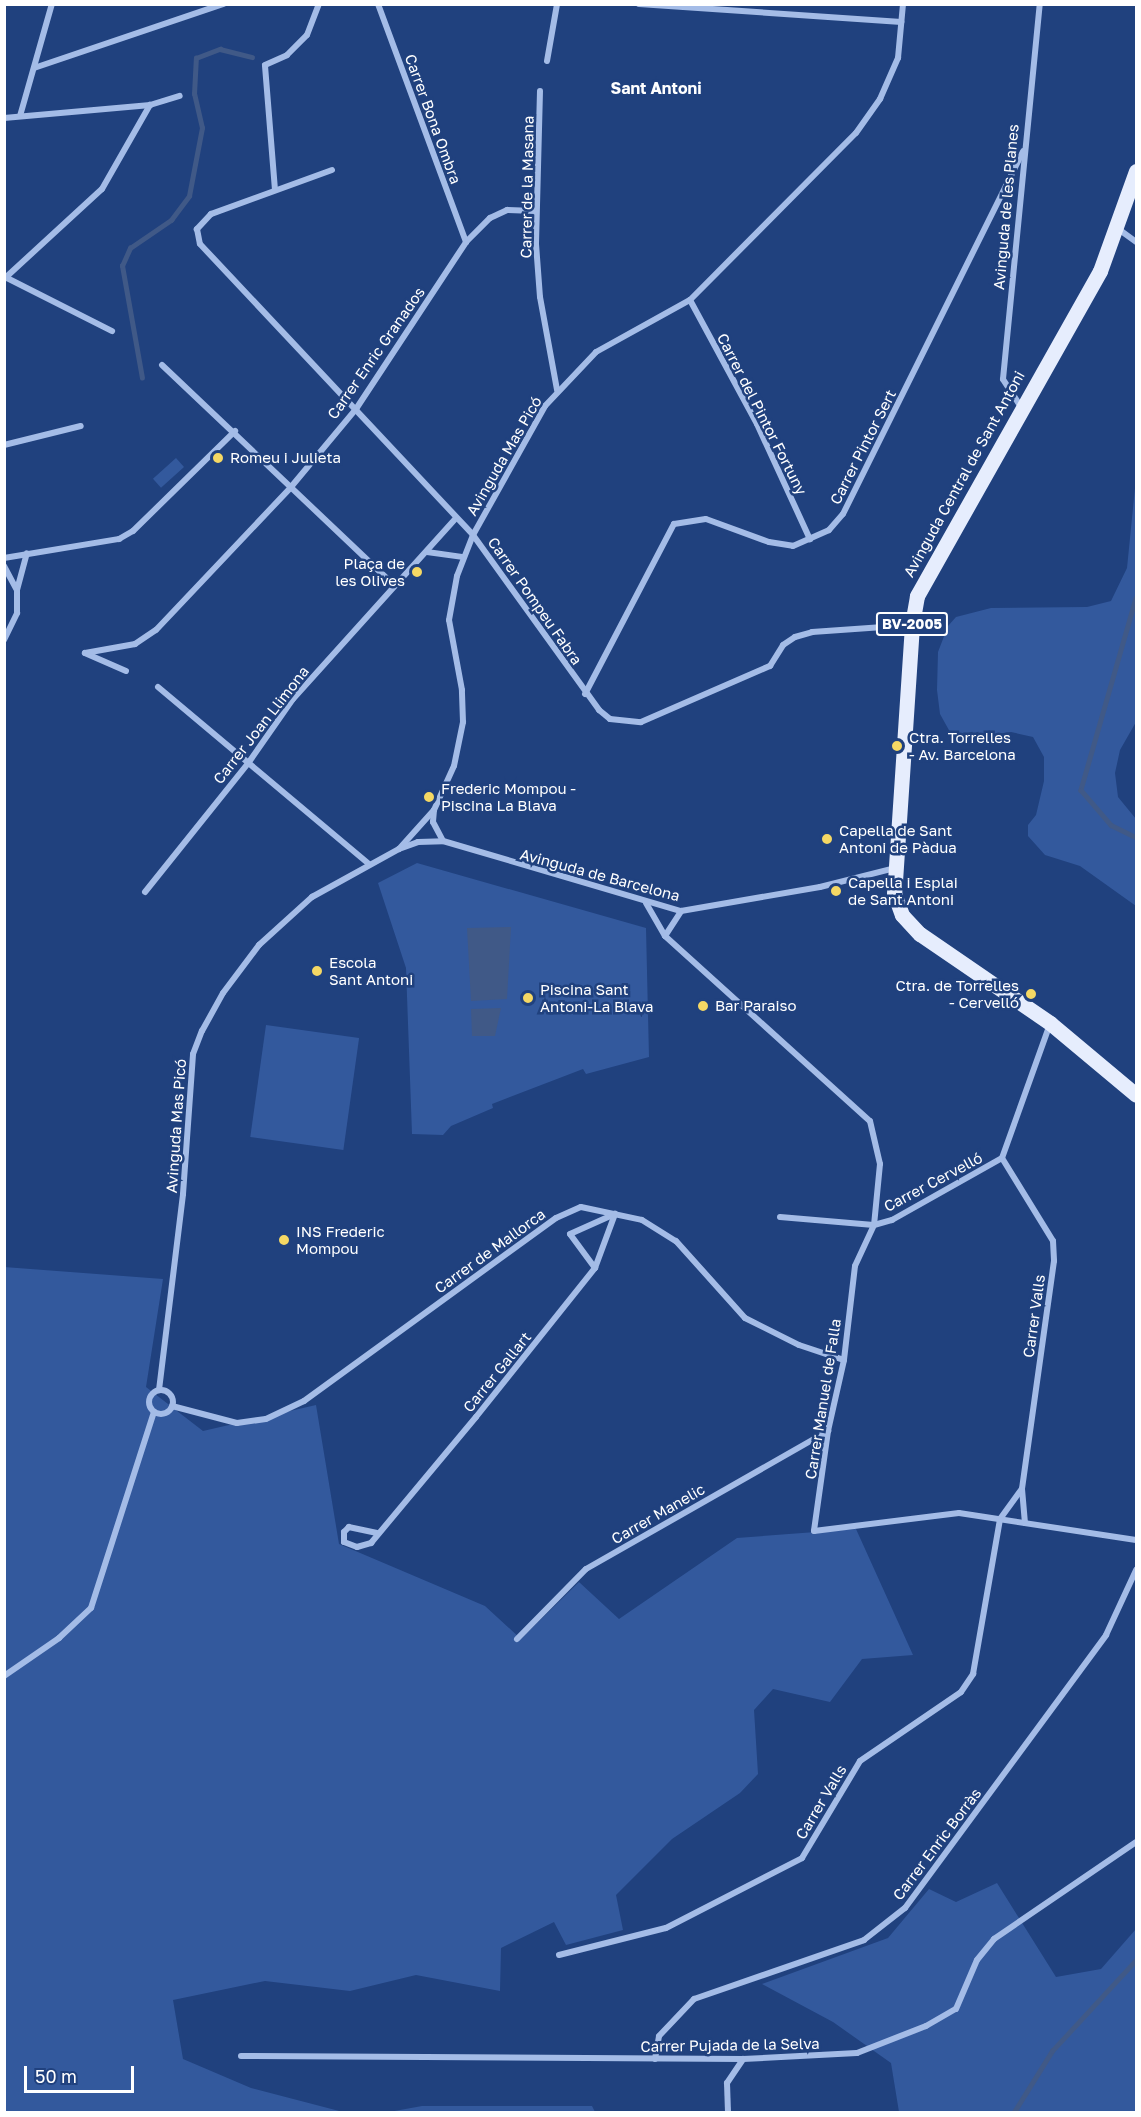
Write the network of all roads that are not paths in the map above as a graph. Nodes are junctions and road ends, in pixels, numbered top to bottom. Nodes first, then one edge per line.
1 (52, 4) edge
2 (223, 4) edge
3 (319, 4) edge
4 (378, 4) edge
5 (557, 4) edge
6 (639, 4) edge
7 (903, 4) edge
8 (1040, 4) edge
9 (901, 22) junction
10 (548, 61) dead end
11 (34, 68) junction
12 (540, 91) dead end
13 (180, 96) dead end
14 (150, 105) junction
15 (20, 116) junction
16 (4, 118) edge
17 (1023, 151) junction
18 (332, 170) dead end
19 (1137, 171) edge
20 (275, 190) junction
21 (535, 211) junction
22 (1116, 228) junction
23 (466, 242) junction
24 (1137, 242) edge
25 (5, 278) edge
26 (690, 300) junction
27 (112, 331) dead end
28 (162, 364) dead end
29 (557, 390) junction
30 (1022, 407) junction
31 (356, 408) junction
32 (81, 426) dead end
33 (235, 431) junction
34 (4, 445) edge
35 (291, 487) junction
36 (456, 519) junction
37 (473, 535) junction
38 (810, 539) junction
39 (427, 552) junction
40 (27, 553) junction
41 (464, 557) junction
42 (4, 558) edge
43 (4, 566) edge
44 (394, 585) junction
45 (17, 590) junction
46 (912, 625) junction
47 (4, 640) edge
48 (126, 671) dead end
49 (158, 687) dead end
50 (585, 694) junction
51 (249, 762) junction
52 (434, 810) junction
53 (443, 841) junction
54 (399, 849) junction
55 (369, 864) junction
56 (895, 868) junction
57 (145, 892) dead end
58 (646, 903) junction
59 (681, 911) junction
60 (665, 936) junction
61 (1050, 1023) junction
62 (1137, 1095) edge
63 (1002, 1158) junction
64 (615, 1214) junction
65 (780, 1217) dead end
66 (874, 1225) junction
67 (595, 1268) junction
68 (844, 1360) junction
69 (159, 1390) junction
70 (172, 1406) junction
71 (154, 1412) junction
72 (828, 1431) junction
73 (1022, 1489) junction
74 (1000, 1519) junction
75 (1025, 1523) junction
76 (377, 1533) junction
77 (1137, 1540) edge
78 (1137, 1570) edge
79 (517, 1639) dead end
80 (4, 1676) edge
81 (1137, 1842) edge
82 (559, 1954) dead end
83 (241, 2056) dead end
84 (656, 2059) junction
85 (743, 2059) junction
86 (728, 2112) edge

1 - 11 street
2 - 11 street
3 - 20 street
4 - 23 street, Carrer Bona Ombra
5 - 10 street
6 - 9 street
7 - 9 street, Avinguda Mas Picó
8 - 17 street, Avinguda de les Planes
9 - 26 street, Avinguda Mas Picó
11 - 15 street
12 - 21 street, Carrer de la Masana
13 - 14 street
14 - 15 street
14 - 25 street
15 - 16 street
17 - 30 street, Avinguda de les Planes
17 - 38 street, Carrer Pintor Sert
18 - 20 street
19 - 22 main road, Avinguda Central de Sant Antoni / BV-2005
20 - 31 street, Carrer Pompeu Fabra
21 - 23 street, Carrer Enric Granados
21 - 29 street, Carrer de la Masana
22 - 24 street
22 - 30 main road, Avinguda Central de Sant Antoni / BV-2005
23 - 31 street, Carrer Enric Granados
25 - 27 street
26 - 29 street, Avinguda Mas Picó
26 - 38 street, Carrer del Pintor Fortuny
28 - 33 street
29 - 37 street, Avinguda Mas Picó
30 - 46 main road, Avinguda Central de Sant Antoni / BV-2005
31 - 35 street, Carrer Enric Granados
31 - 36 street, Carrer Pompeu Fabra
32 - 34 street
33 - 35 street
33 - 40 street
35 - 44 street
35 - 48 street, Carrer Enric Granados
36 - 37 street, Carrer Pompeu Fabra
36 - 39 street, Carrer Joan Llimona
37 - 41 street, Avinguda Mas Picó
37 - 50 street, Carrer Pompeu Fabra
38 - 50 street, Carrer Pintor Sert
39 - 41 street
39 - 44 street, Carrer Joan Llimona
40 - 42 street
40 - 45 street
41 - 52 street, Avinguda Mas Picó
43 - 45 street
44 - 51 street, Carrer Joan Llimona
45 - 47 street
46 - 50 street, Carrer Pompeu Fabra
46 - 56 main road, Avinguda Central de Sant Antoni / BV-2005
49 - 51 street
51 - 55 street
51 - 57 street, Carrer Joan Llimona
52 - 53 street
52 - 54 street, Avinguda Mas Picó
53 - 54 street, Avinguda Mas Picó
53 - 58 street, Avinguda de Barcelona
54 - 55 street, Avinguda Mas Picó
55 - 69 street, Avinguda Mas Picó
56 - 59 street, Avinguda de Barcelona
56 - 61 main road, Avinguda Central de Sant Antoni / BV-2005
58 - 59 street, Avinguda de Barcelona
58 - 60 street, Carrer Manuel de Falla
59 - 60 street
60 - 66 street, Carrer Manuel de Falla
61 - 62 main road, Avinguda Central de Sant Antoni / BV-2005
61 - 63 street, Carrer Cervelló
63 - 66 street, Carrer Cervelló
63 - 73 street, Carrer Valls
64 - 67 street, Carrer Gallart
64 - 67 street
64 - 68 street, Carrer de Mallorca
64 - 70 street, Carrer de Mallorca
65 - 66 street
66 - 68 street, Carrer Manuel de Falla
67 - 76 street, Carrer Gallart
68 - 72 street, Carrer Manuel de Falla
69 - 70 street
69 - 71 street, Avinguda Mas Picó
70 - 71 street
71 - 80 street, Avinguda Mas Picó
72 - 74 street, Carrer Manuel de Falla
72 - 79 street, Carrer Manelic
73 - 74 street, Carrer Valls
73 - 75 street, Carrer Valls
74 - 75 street
74 - 82 street, Carrer Valls
75 - 77 street
76 - 76 street, Carrer Gallart
78 - 84 street, Carrer Enric Borràs
81 - 85 street, Carrer Pujada de la Selva
83 - 84 street, Carrer Pujada de la Selva
84 - 85 street, Carrer Pujada de la Selva
85 - 86 street

